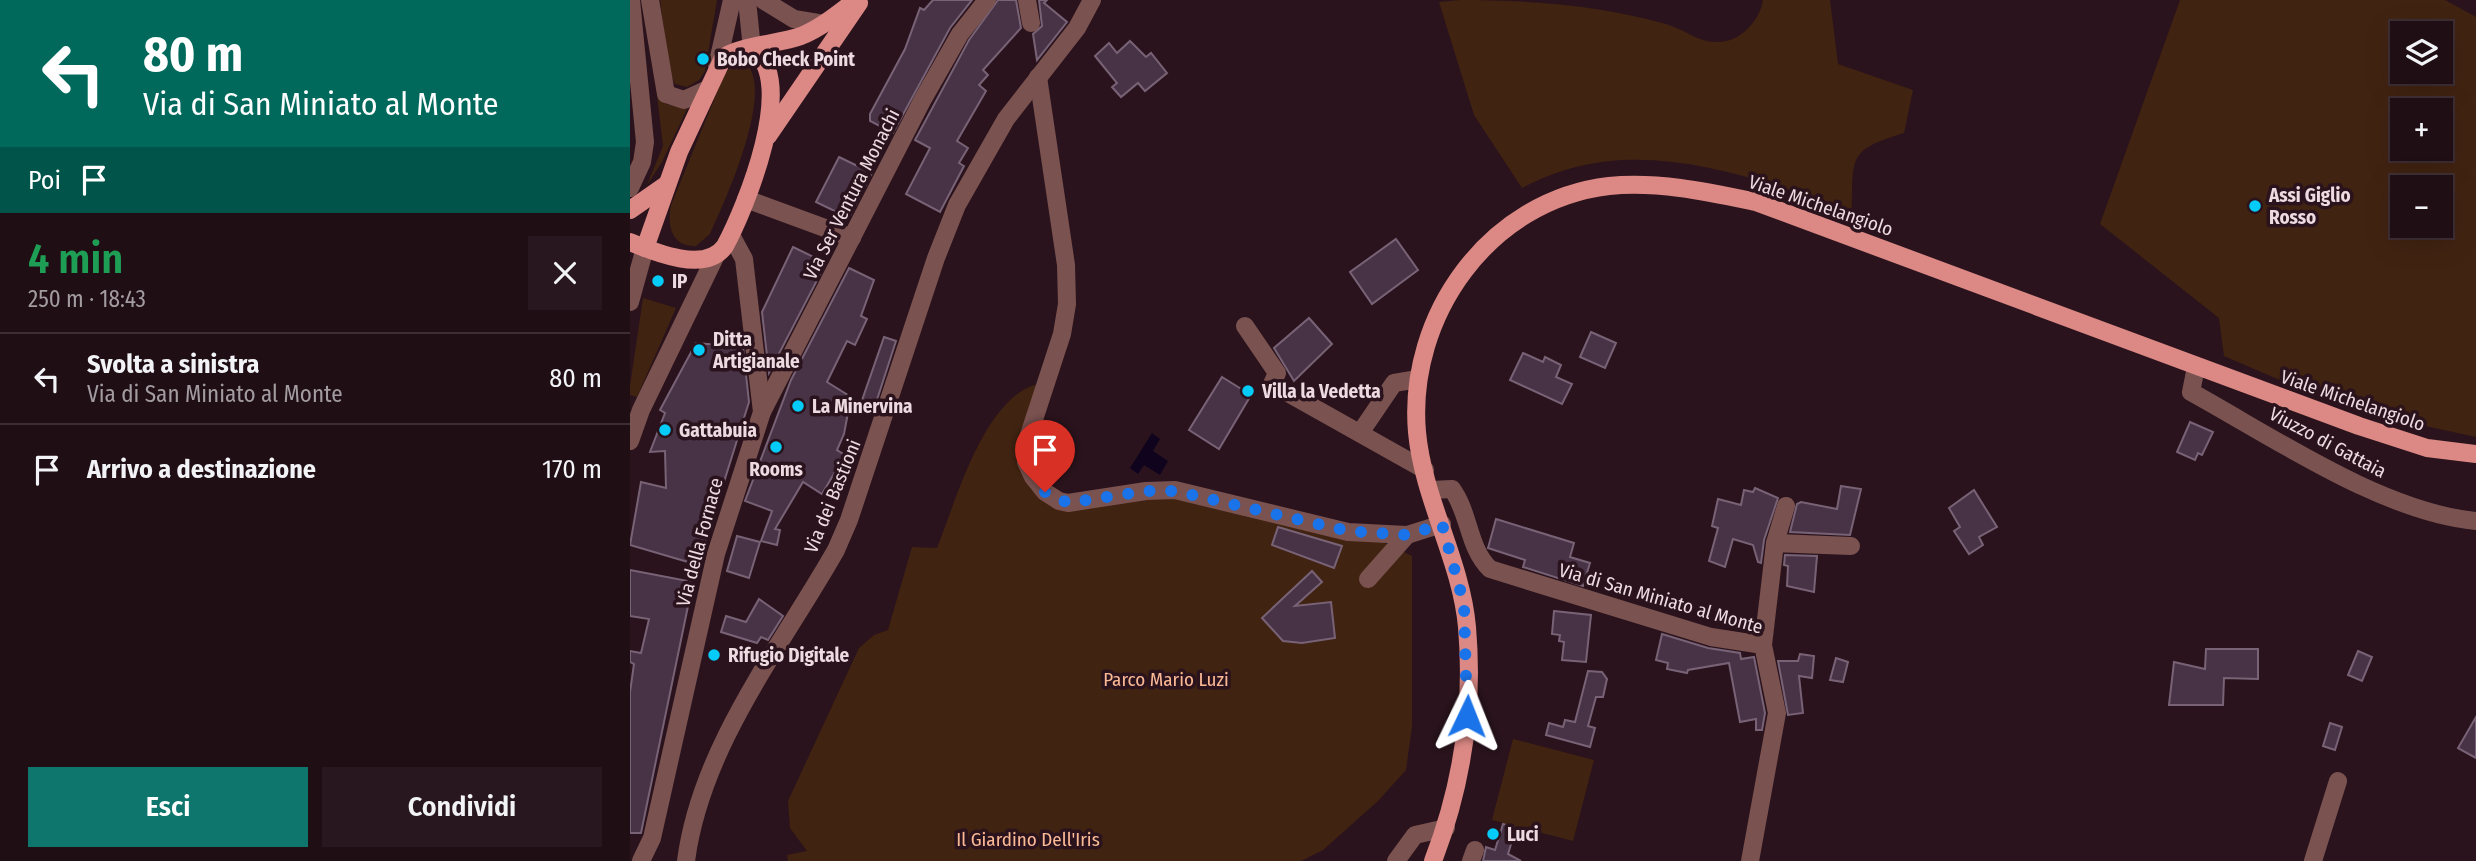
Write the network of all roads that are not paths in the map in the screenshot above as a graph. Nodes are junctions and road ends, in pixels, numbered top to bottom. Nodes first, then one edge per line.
1 (631, 0) edge
2 (650, 0) edge
3 (732, 0) edge
4 (747, 0) edge
5 (763, 0) edge
6 (856, 0) edge
7 (862, 0) edge
8 (987, 0) edge
9 (1027, 0) edge
10 (1092, 0) edge
11 (824, 23) junction
12 (1031, 23) dead end
13 (752, 49) junction
14 (717, 66) junction
15 (1038, 77) junction
16 (706, 90) junction
17 (768, 136) junction
18 (666, 185) junction
19 (630, 188) edge
20 (746, 199) junction
21 (630, 210) edge
22 (731, 235) junction
23 (852, 238) junction
24 (638, 245) edge
25 (716, 255) junction
26 (630, 302) edge
27 (1245, 326) dead end
28 (2196, 367) junction
29 (1418, 379) junction
30 (635, 411) edge
31 (762, 412) junction
32 (1360, 433) junction
33 (630, 441) edge
34 (2476, 454) edge
35 (1425, 470) junction
36 (1431, 490) junction
37 (1786, 506) dead end
38 (2476, 521) edge
39 (1442, 524) junction
40 (1407, 535) junction
41 (1776, 543) junction
42 (1851, 546) dead end
43 (1368, 579) dead end
44 (1763, 645) junction
45 (2338, 781) dead end
46 (1446, 828) junction
47 (1754, 860) edge
48 (641, 861) edge
49 (687, 861) edge
50 (1396, 861) edge
51 (1433, 861) edge
52 (2313, 861) edge

1 - 19 street
2 - 16 street
3 - 14 street
4 - 13 street
5 - 11 street
6 - 11 main road
7 - 17 main road
8 - 23 street, Via Ser Ventura Monachi
9 - 12 street
10 - 15 street, Via dei Bastioni
11 - 13 main road
13 - 14 main road
13 - 17 main road
14 - 16 main road
15 - 40 street
15 - 49 street, Via dei Bastioni
16 - 18 main road
17 - 20 main road
18 - 21 main road
18 - 24 main road
20 - 22 main road
20 - 23 street
22 - 25 main road
22 - 31 street, Via della Fornace
23 - 31 street, Via Ser Ventura Monachi
24 - 25 main road
24 - 26 street
25 - 30 street
27 - 32 street
28 - 29 main road, Viale Michelangiolo
28 - 34 main road, Viale Michelangiolo
28 - 38 street, Viuzzo di Gattaia
29 - 32 street
29 - 35 main road, Viale Michelangiolo
30 - 33 street
31 - 48 street, Via della Fornace
32 - 35 street
35 - 36 main road, Viale Michelangiolo
36 - 39 main road, Viale Michelangiolo
36 - 44 street, Via di San Miniato al Monte
37 - 41 street
39 - 40 street
39 - 46 main road, Viale Michelangiolo
40 - 43 street
41 - 42 street
41 - 44 street
44 - 47 street, Via di San Miniato al Monte
45 - 52 street
46 - 50 street
46 - 51 main road, Viale Michelangiolo

